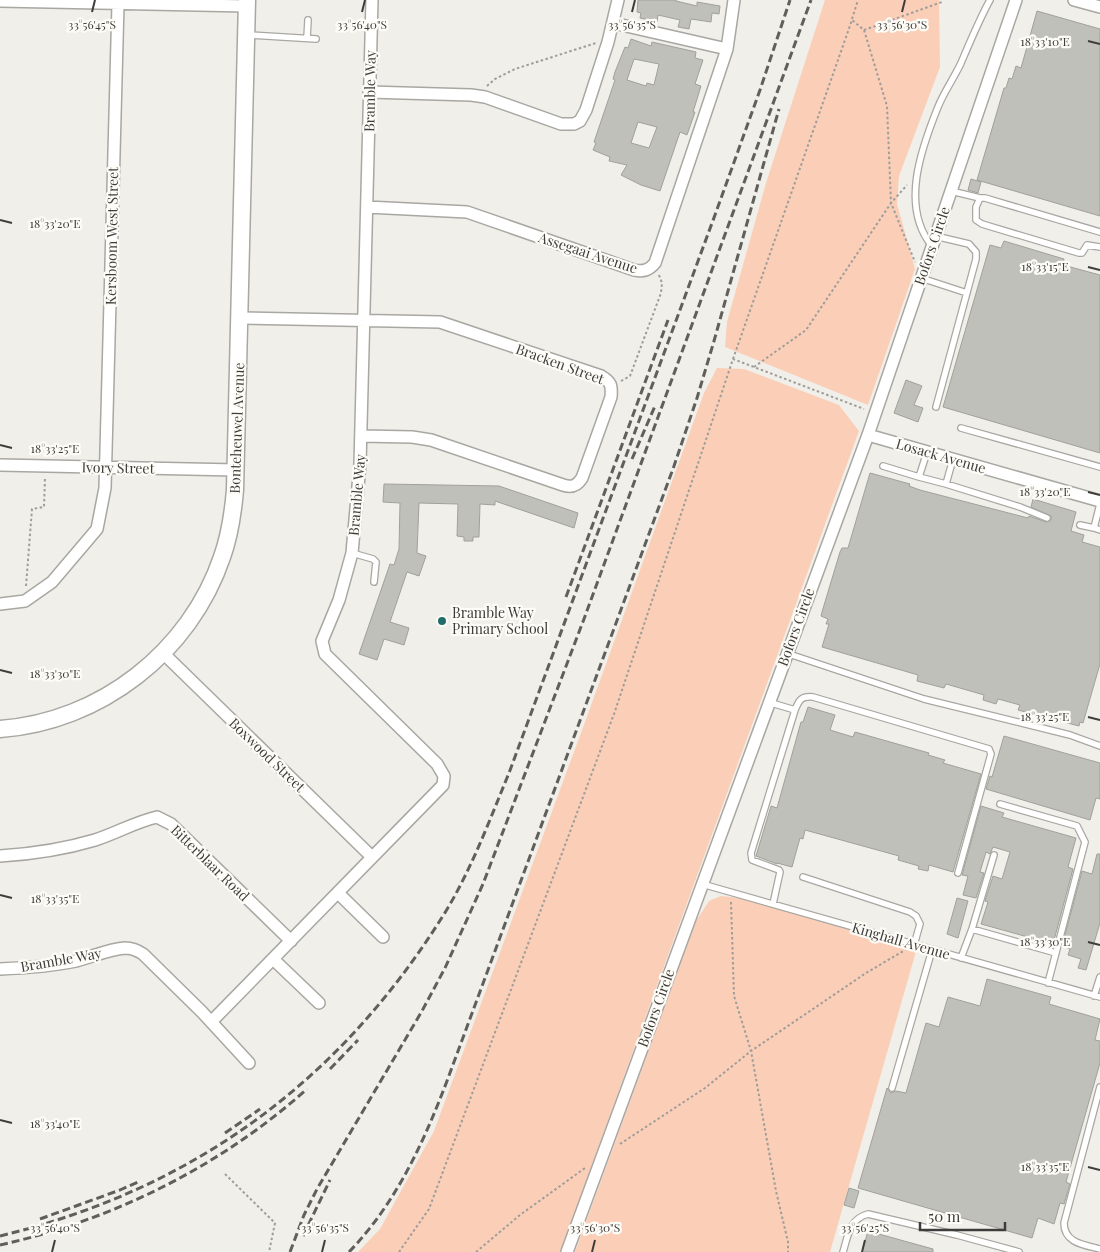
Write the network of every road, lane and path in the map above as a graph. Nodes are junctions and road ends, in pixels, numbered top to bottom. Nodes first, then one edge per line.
1 (372, 0) edge
2 (618, 0) edge
3 (734, 0) edge
4 (858, 0) edge
5 (943, 0) edge
6 (990, 0) edge
7 (1016, 0) edge
8 (1074, 0) edge
9 (0, 1) edge
10 (47, 1) edge
11 (247, 3) edge
12 (118, 4) junction
13 (1100, 7) edge
14 (308, 20) dead end
15 (852, 20) junction
16 (613, 23) junction
17 (864, 30) junction
18 (247, 35) junction
19 (306, 38) junction
20 (316, 39) dead end
21 (608, 42) junction
22 (727, 50) junction
23 (369, 92) junction
24 (485, 97) junction
25 (918, 173) junction
26 (950, 191) junction
27 (980, 198) junction
28 (891, 203) junction
29 (367, 207) junction
30 (1100, 232) edge
31 (933, 241) junction
32 (1100, 247) edge
33 (658, 272) dead end
34 (921, 278) junction
35 (967, 293) junction
36 (240, 318) junction
37 (364, 320) junction
38 (733, 360) junction
39 (754, 367) junction
40 (620, 382) dead end
41 (936, 407) dead end
42 (875, 413) junction
43 (961, 428) dead end
44 (868, 435) junction
45 (361, 436) junction
46 (927, 452) junction
47 (953, 459) junction
48 (0, 465) edge
49 (45, 466) junction
50 (883, 466) dead end
51 (106, 467) junction
52 (1100, 468) edge
53 (236, 470) junction
54 (919, 477) junction
55 (946, 484) junction
56 (1100, 503) edge
57 (1047, 518) dead end
58 (1080, 525) dead end
59 (1097, 529) edge
60 (352, 553) junction
61 (374, 582) dead end
62 (25, 601) junction
63 (0, 604) edge
64 (164, 653) junction
65 (786, 653) junction
66 (768, 702) junction
67 (794, 710) junction
68 (0, 729) edge
69 (1100, 746) edge
70 (1000, 804) dead end
71 (994, 855) dead end
72 (0, 856) edge
73 (372, 856) junction
74 (958, 874) dead end
75 (803, 877) dead end
76 (702, 884) junction
77 (731, 892) junction
78 (338, 893) junction
79 (773, 904) junction
80 (972, 929) junction
81 (383, 937) dead end
82 (291, 941) junction
83 (914, 945) junction
84 (932, 950) junction
85 (1056, 953) junction
86 (961, 958) junction
87 (273, 959) junction
88 (0, 969) edge
89 (1100, 977) edge
90 (1048, 982) junction
91 (1097, 997) edge
92 (319, 1003) dead end
93 (211, 1022) junction
94 (751, 1051) junction
95 (249, 1063) dead end
96 (1100, 1087) edge
97 (892, 1088) dead end
98 (603, 1156) junction
99 (225, 1174) dead end
100 (1100, 1249) edge
101 (269, 1252) edge
102 (399, 1252) edge
103 (476, 1252) edge
104 (567, 1252) edge
105 (788, 1252) edge
106 (843, 1252) edge
107 (1019, 1252) edge

1 - 23 street, Bramble Way
2 - 16 street
3 - 22 street, Assegaai Avenue
4 - 15 path
5 - 17 path
6 - 25 lane
7 - 26 street, Bofors Circle
8 - 13 street
9 - 10 street
10 - 12 street
11 - 12 street
11 - 18 street, Bonteheuwel Avenue
12 - 51 street, Kersboom West Street
14 - 19 lane
15 - 17 path
15 - 38 path
16 - 21 street
16 - 22 street
17 - 28 path
18 - 19 lane
18 - 36 street, Bonteheuwel Avenue
19 - 20 lane
21 - 24 path
21 - 24 street
22 - 29 street, Assegaai Avenue
23 - 24 street
23 - 29 street, Bramble Way
25 - 28 path
25 - 31 lane
26 - 27 lane
26 - 31 street, Bofors Circle
27 - 30 lane
27 - 32 lane
28 - 34 path
28 - 39 path
29 - 37 street, Bramble Way
31 - 34 street, Bofors Circle
31 - 35 lane
33 - 40 path
34 - 35 lane
34 - 42 street, Bofors Circle
35 - 41 lane
36 - 37 street, Bracken Street
36 - 53 street, Bonteheuwel Avenue
37 - 45 street, Bramble Way
37 - 45 street, Bracken Street
38 - 39 path
38 - 102 path
39 - 42 path
42 - 44 street, Bofors Circle
43 - 52 lane
44 - 46 street, Losack Avenue
44 - 65 street, Bofors Circle
45 - 60 street, Bramble Way
46 - 47 street, Losack Avenue
46 - 54 lane
47 - 55 lane
47 - 56 street, Losack Avenue
48 - 49 street, Ivory Street
49 - 51 street, Ivory Street
49 - 62 path
50 - 54 lane
51 - 53 street, Ivory Street
51 - 62 street, Kersboom West Street
53 - 64 street, Bonteheuwel Avenue
54 - 55 lane
55 - 57 lane
56 - 59 lane
58 - 59 lane
60 - 61 lane
60 - 73 street, Bramble Way
62 - 63 street
64 - 68 street, Bonteheuwel Avenue
64 - 73 street, Boxwood Street
65 - 66 street, Bofors Circle
65 - 69 lane
66 - 67 lane
66 - 76 street, Bofors Circle
67 - 74 lane
67 - 79 lane
70 - 85 lane
71 - 80 lane
72 - 82 street, Bitterblaar Road
73 - 78 street, Bramble Way
75 - 83 lane
76 - 77 lane, Kinghall Avenue
76 - 98 street, Bofors Circle
77 - 79 lane, Kinghall Avenue
77 - 94 path
78 - 81 street
78 - 82 street, Bramble Way
79 - 83 lane, Kinghall Avenue
80 - 85 lane
80 - 86 lane
82 - 87 street, Bramble Way
83 - 84 lane, Kinghall Avenue
83 - 94 path
84 - 86 lane, Kinghall Avenue
84 - 97 lane
85 - 90 lane
86 - 90 lane, Kinghall Avenue
87 - 92 street
87 - 93 street, Bramble Way
88 - 93 street, Bramble Way
89 - 91 lane
90 - 91 lane, Kinghall Avenue
93 - 95 street, Bramble Way
94 - 98 path
94 - 105 path
96 - 100 lane
98 - 103 path
98 - 104 street, Bofors Circle
99 - 101 path
106 - 107 lane

